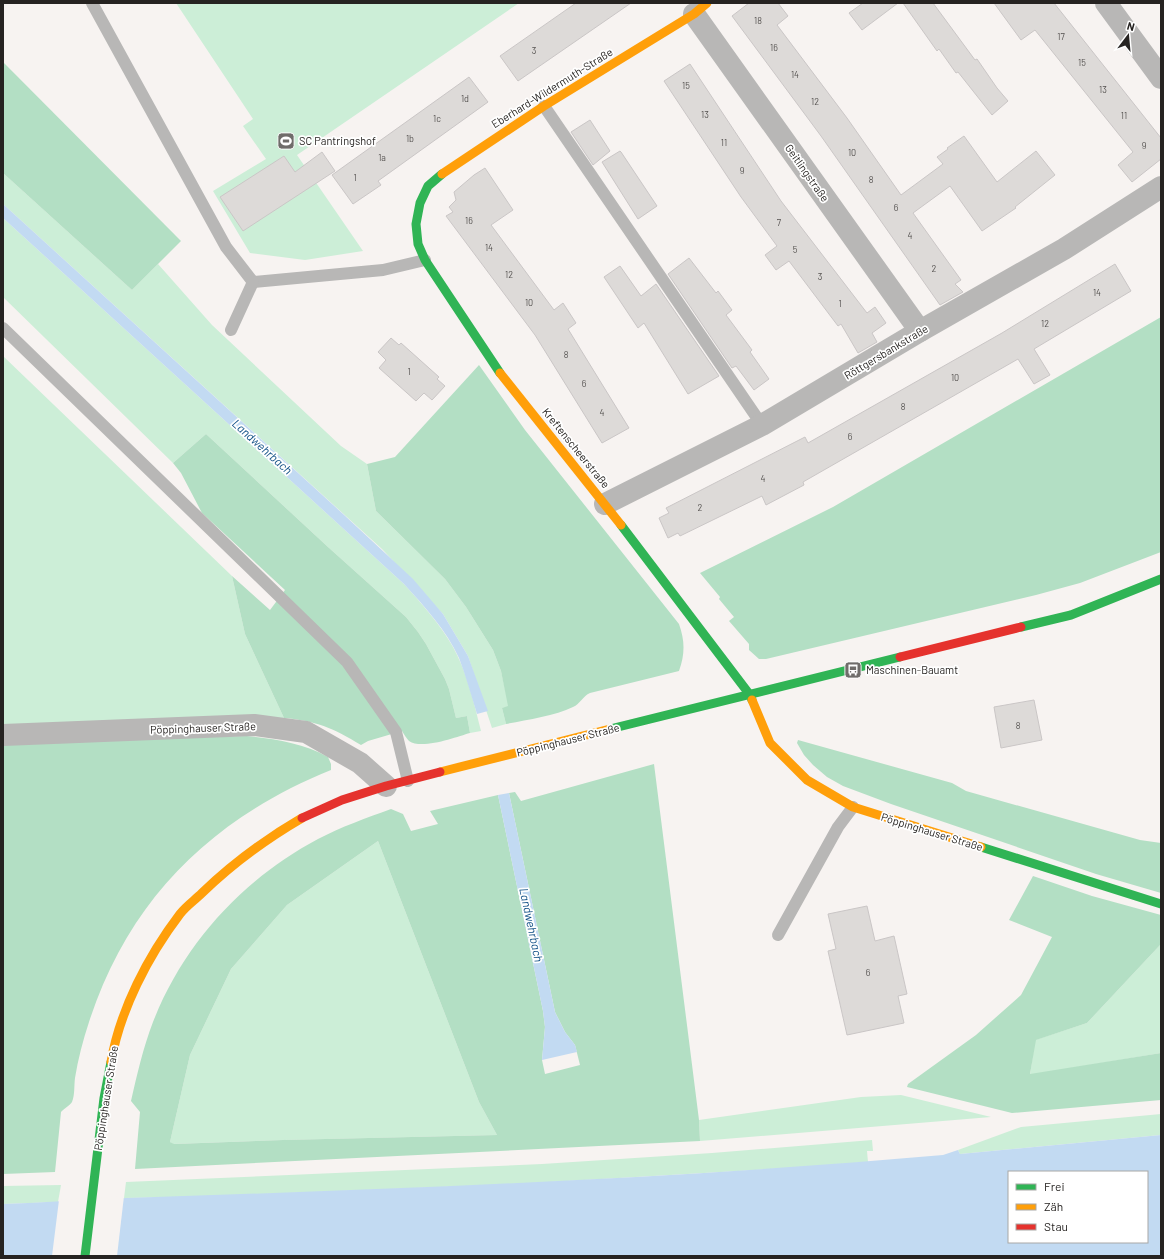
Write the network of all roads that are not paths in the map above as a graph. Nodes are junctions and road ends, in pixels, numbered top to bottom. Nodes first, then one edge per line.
1 (92, 3) edge
2 (1106, 3) edge
3 (700, 8) edge
4 (1161, 78) edge
5 (544, 106) junction
6 (1161, 187) edge
7 (420, 203) joint
8 (425, 260) junction
9 (253, 282) junction
10 (3, 328) edge
11 (231, 330) dead end
12 (920, 332) junction
13 (762, 425) junction
14 (605, 504) junction
15 (1161, 579) edge
16 (750, 695) junction
17 (3, 735) edge
18 (408, 781) junction
19 (386, 786) junction
20 (853, 807) junction
21 (1161, 904) edge
22 (778, 935) dead end
23 (85, 1256) edge

1 - 9 lane
2 - 4 street
3 - 5 street, Eberhard-Wildermuth-Straße
3 - 12 street, Geitlingstraße
5 - 7 street, Eberhard-Wildermuth-Straße
5 - 13 lane
6 - 12 street, Röttgersbankstraße
7 - 8 street, Kreftenscheerstraße
8 - 9 lane
8 - 14 street, Kreftenscheerstraße
9 - 11 lane
10 - 18 lane
12 - 13 street, Röttgersbankstraße
13 - 14 street, Röttgersbankstraße
14 - 16 street, Kreftenscheerstraße
15 - 16 street, Pöppinghauser Straße
16 - 18 street, Pöppinghauser Straße
16 - 20 street, Pöppinghauser Straße
17 - 19 street, Pöppinghauser Straße
18 - 19 street, Pöppinghauser Straße
19 - 23 street, Pöppinghauser Straße
20 - 21 street, Pöppinghauser Straße
20 - 22 lane

